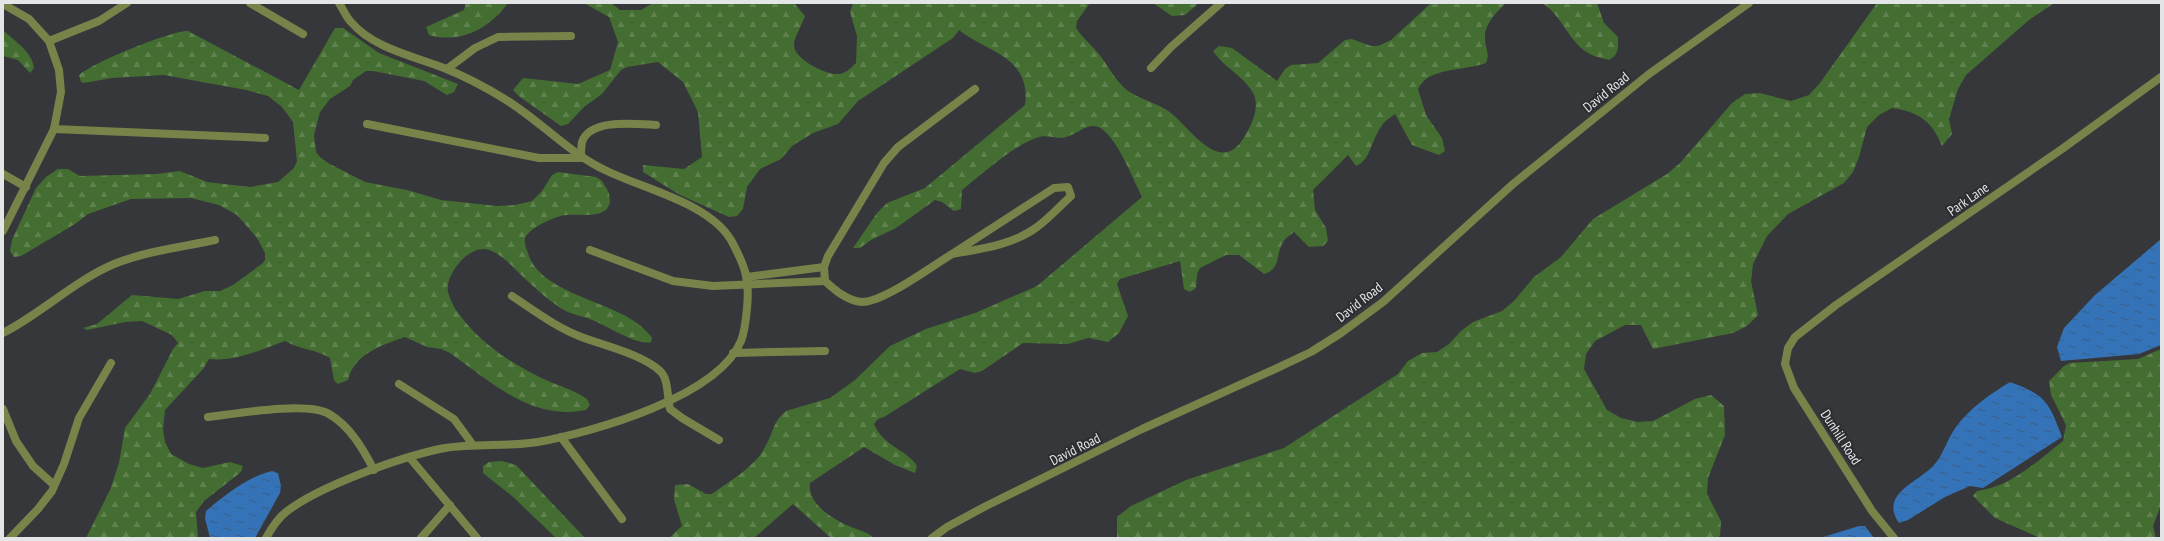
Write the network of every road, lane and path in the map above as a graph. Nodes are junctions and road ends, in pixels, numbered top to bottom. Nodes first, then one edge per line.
1 (127, 3) edge
2 (250, 3) edge
3 (339, 3) edge
4 (1221, 3) edge
5 (1749, 3) edge
6 (3, 4) edge
7 (303, 34) dead end
8 (571, 36) dead end
9 (49, 41) junction
10 (1151, 68) dead end
11 (447, 69) junction
12 (2161, 77) edge
13 (975, 89) dead end
14 (367, 124) dead end
15 (656, 125) dead end
16 (54, 129) junction
17 (265, 138) dead end
18 (581, 158) junction
19 (3, 174) edge
20 (26, 187) junction
21 (3, 231) edge
22 (215, 240) dead end
23 (590, 250) dead end
24 (952, 254) junction
25 (824, 267) junction
26 (747, 277) junction
27 (824, 281) junction
28 (749, 286) junction
29 (512, 296) dead end
30 (3, 333) edge
31 (1791, 343) joint
32 (825, 351) dead end
33 (733, 353) junction
34 (111, 363) dead end
35 (399, 384) dead end
36 (668, 401) junction
37 (3, 409) edge
38 (208, 417) dead end
39 (561, 437) junction
40 (719, 440) dead end
41 (473, 445) junction
42 (410, 458) junction
43 (374, 470) junction
44 (54, 485) junction
45 (450, 505) junction
46 (622, 519) dead end
47 (10, 538) edge
48 (266, 538) edge
49 (421, 538) edge
50 (477, 538) edge
51 (932, 538) edge
52 (1894, 538) edge

1 - 9 street
2 - 7 street
3 - 11 street
4 - 10 street
5 - 51 street, David Road
6 - 9 street
8 - 11 street
9 - 16 street
11 - 18 street
12 - 31 street, Park Lane
13 - 25 street
14 - 18 street
15 - 18 street
16 - 17 street
16 - 20 street
18 - 26 street
19 - 20 street
20 - 21 street
22 - 30 street
23 - 28 street
24 - 24 street
24 - 27 street
25 - 26 street
25 - 27 street
26 - 28 street
27 - 28 street
28 - 33 street
29 - 36 street
31 - 52 street, Dunhill Road
32 - 33 street
33 - 36 street
34 - 44 street
35 - 41 street
36 - 39 street
36 - 40 street
37 - 44 street
38 - 43 street
39 - 41 street
39 - 46 street
41 - 42 street
42 - 43 street
42 - 45 street
43 - 48 street
44 - 47 street
45 - 49 street
45 - 50 street

